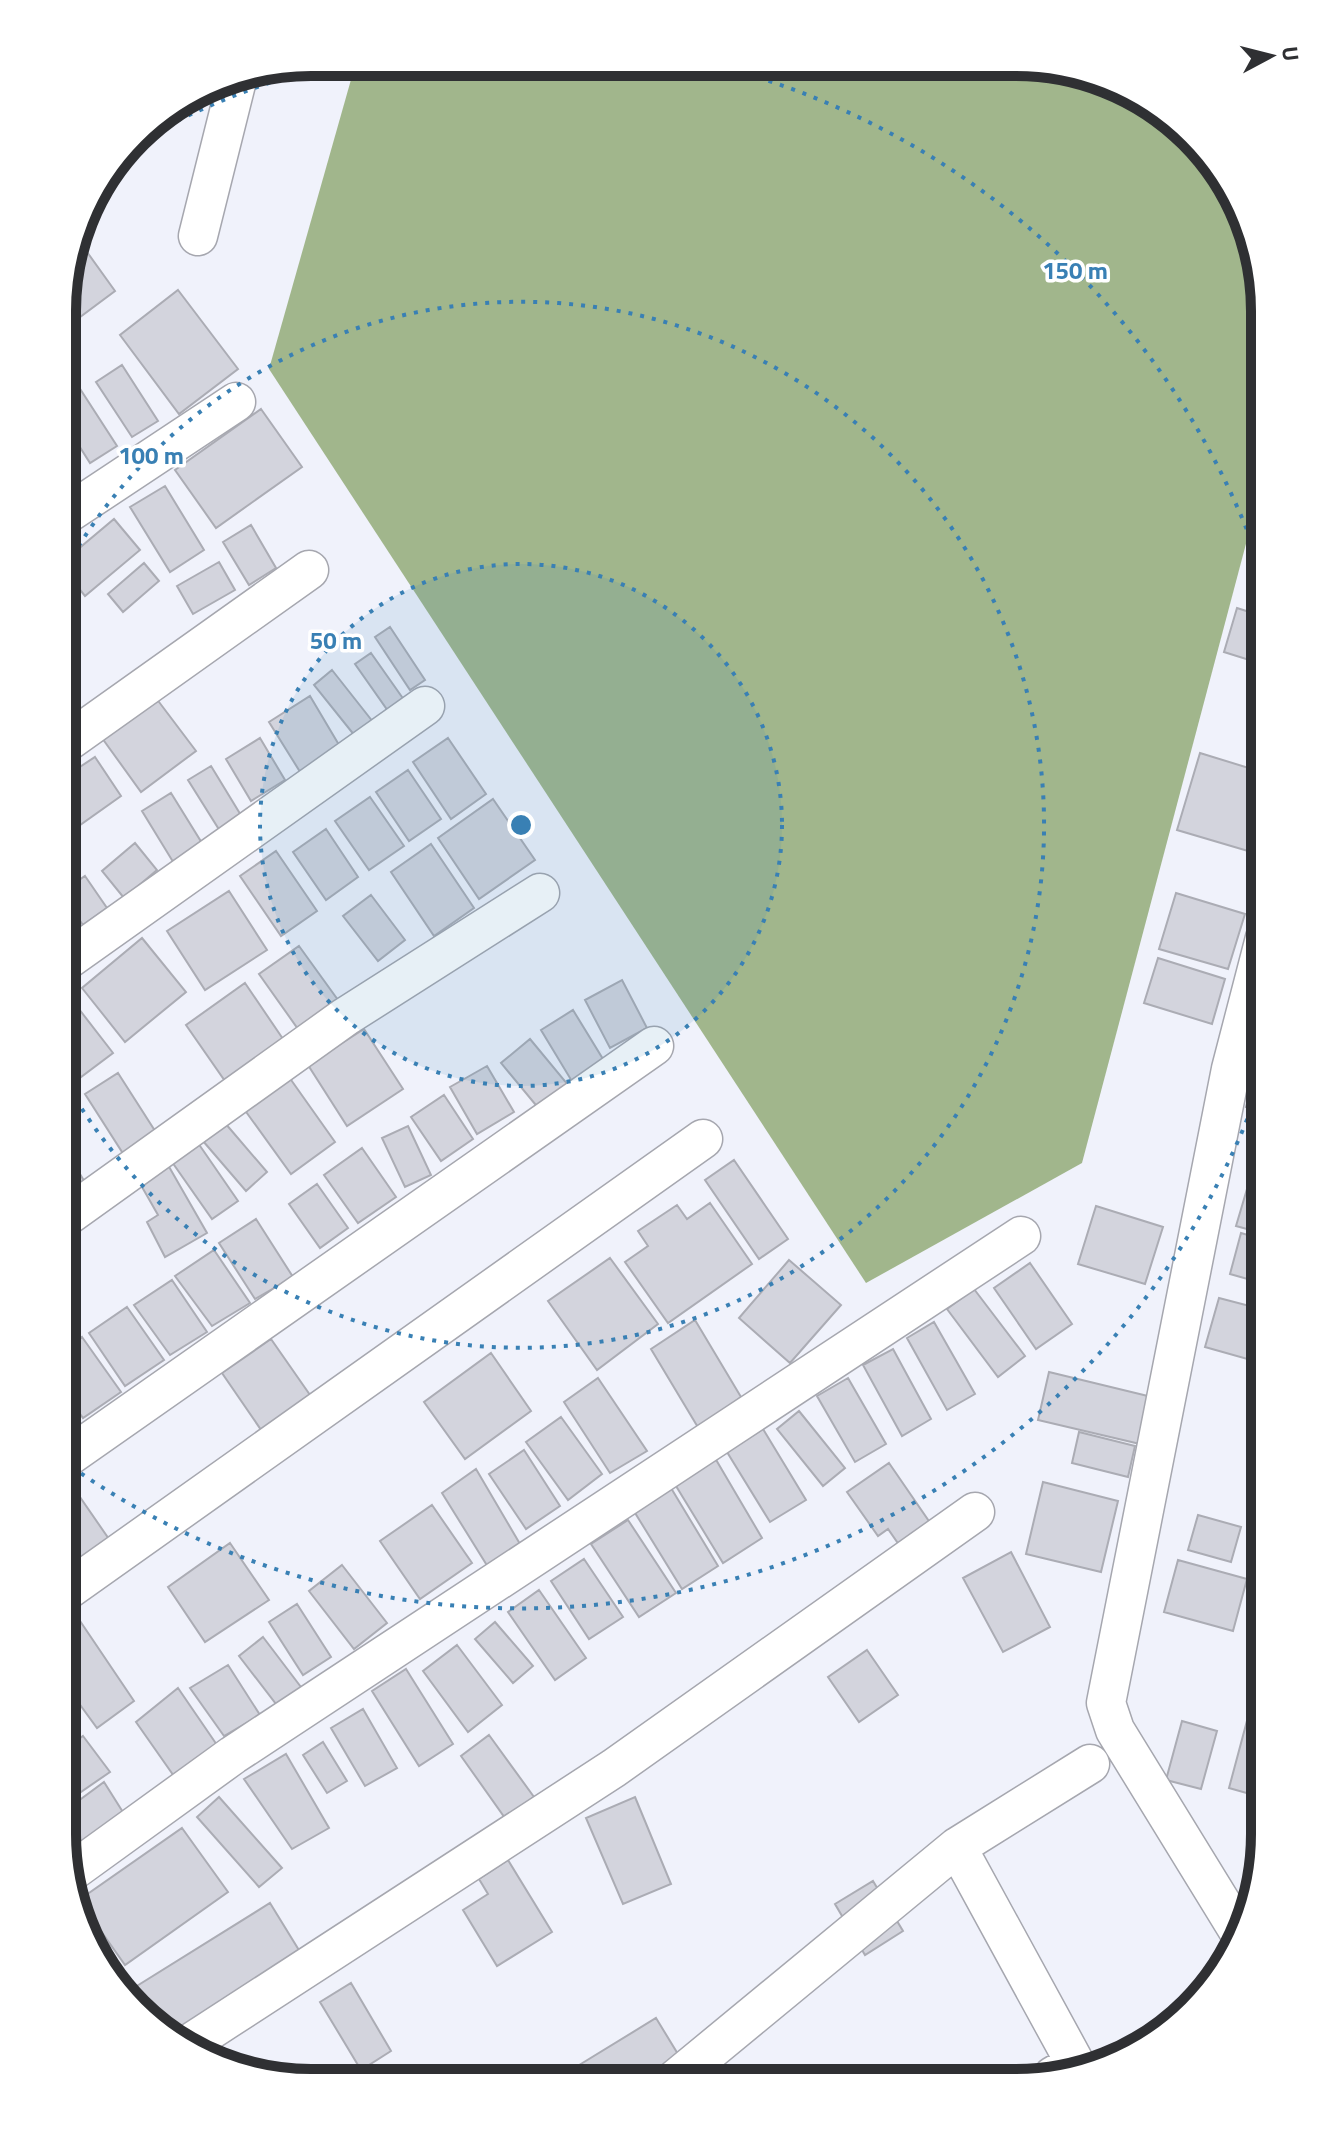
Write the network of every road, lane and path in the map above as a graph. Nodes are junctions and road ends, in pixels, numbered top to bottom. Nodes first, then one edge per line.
1 (235, 88) edge
2 (198, 236) dead end
3 (236, 402) dead end
4 (76, 508) edge
5 (309, 570) dead end
6 (425, 706) dead end
7 (76, 736) edge
8 (540, 893) dead end
9 (76, 954) edge
10 (1251, 994) edge
11 (654, 1046) dead end
12 (703, 1139) dead end
13 (76, 1210) edge
14 (1021, 1236) dead end
15 (76, 1451) edge
16 (975, 1512) dead end
17 (76, 1584) edge
18 (1090, 1764) dead end
19 (957, 1847) junction
20 (79, 1866) edge
21 (1234, 1923) edge
22 (196, 2039) edge
23 (1074, 2061) edge
24 (688, 2069) edge

1 - 2 street
3 - 4 street
5 - 7 street
6 - 9 street
8 - 13 street
10 - 21 street
11 - 15 street
12 - 17 street
14 - 20 street
16 - 22 street
18 - 19 street
19 - 23 street
19 - 24 street

